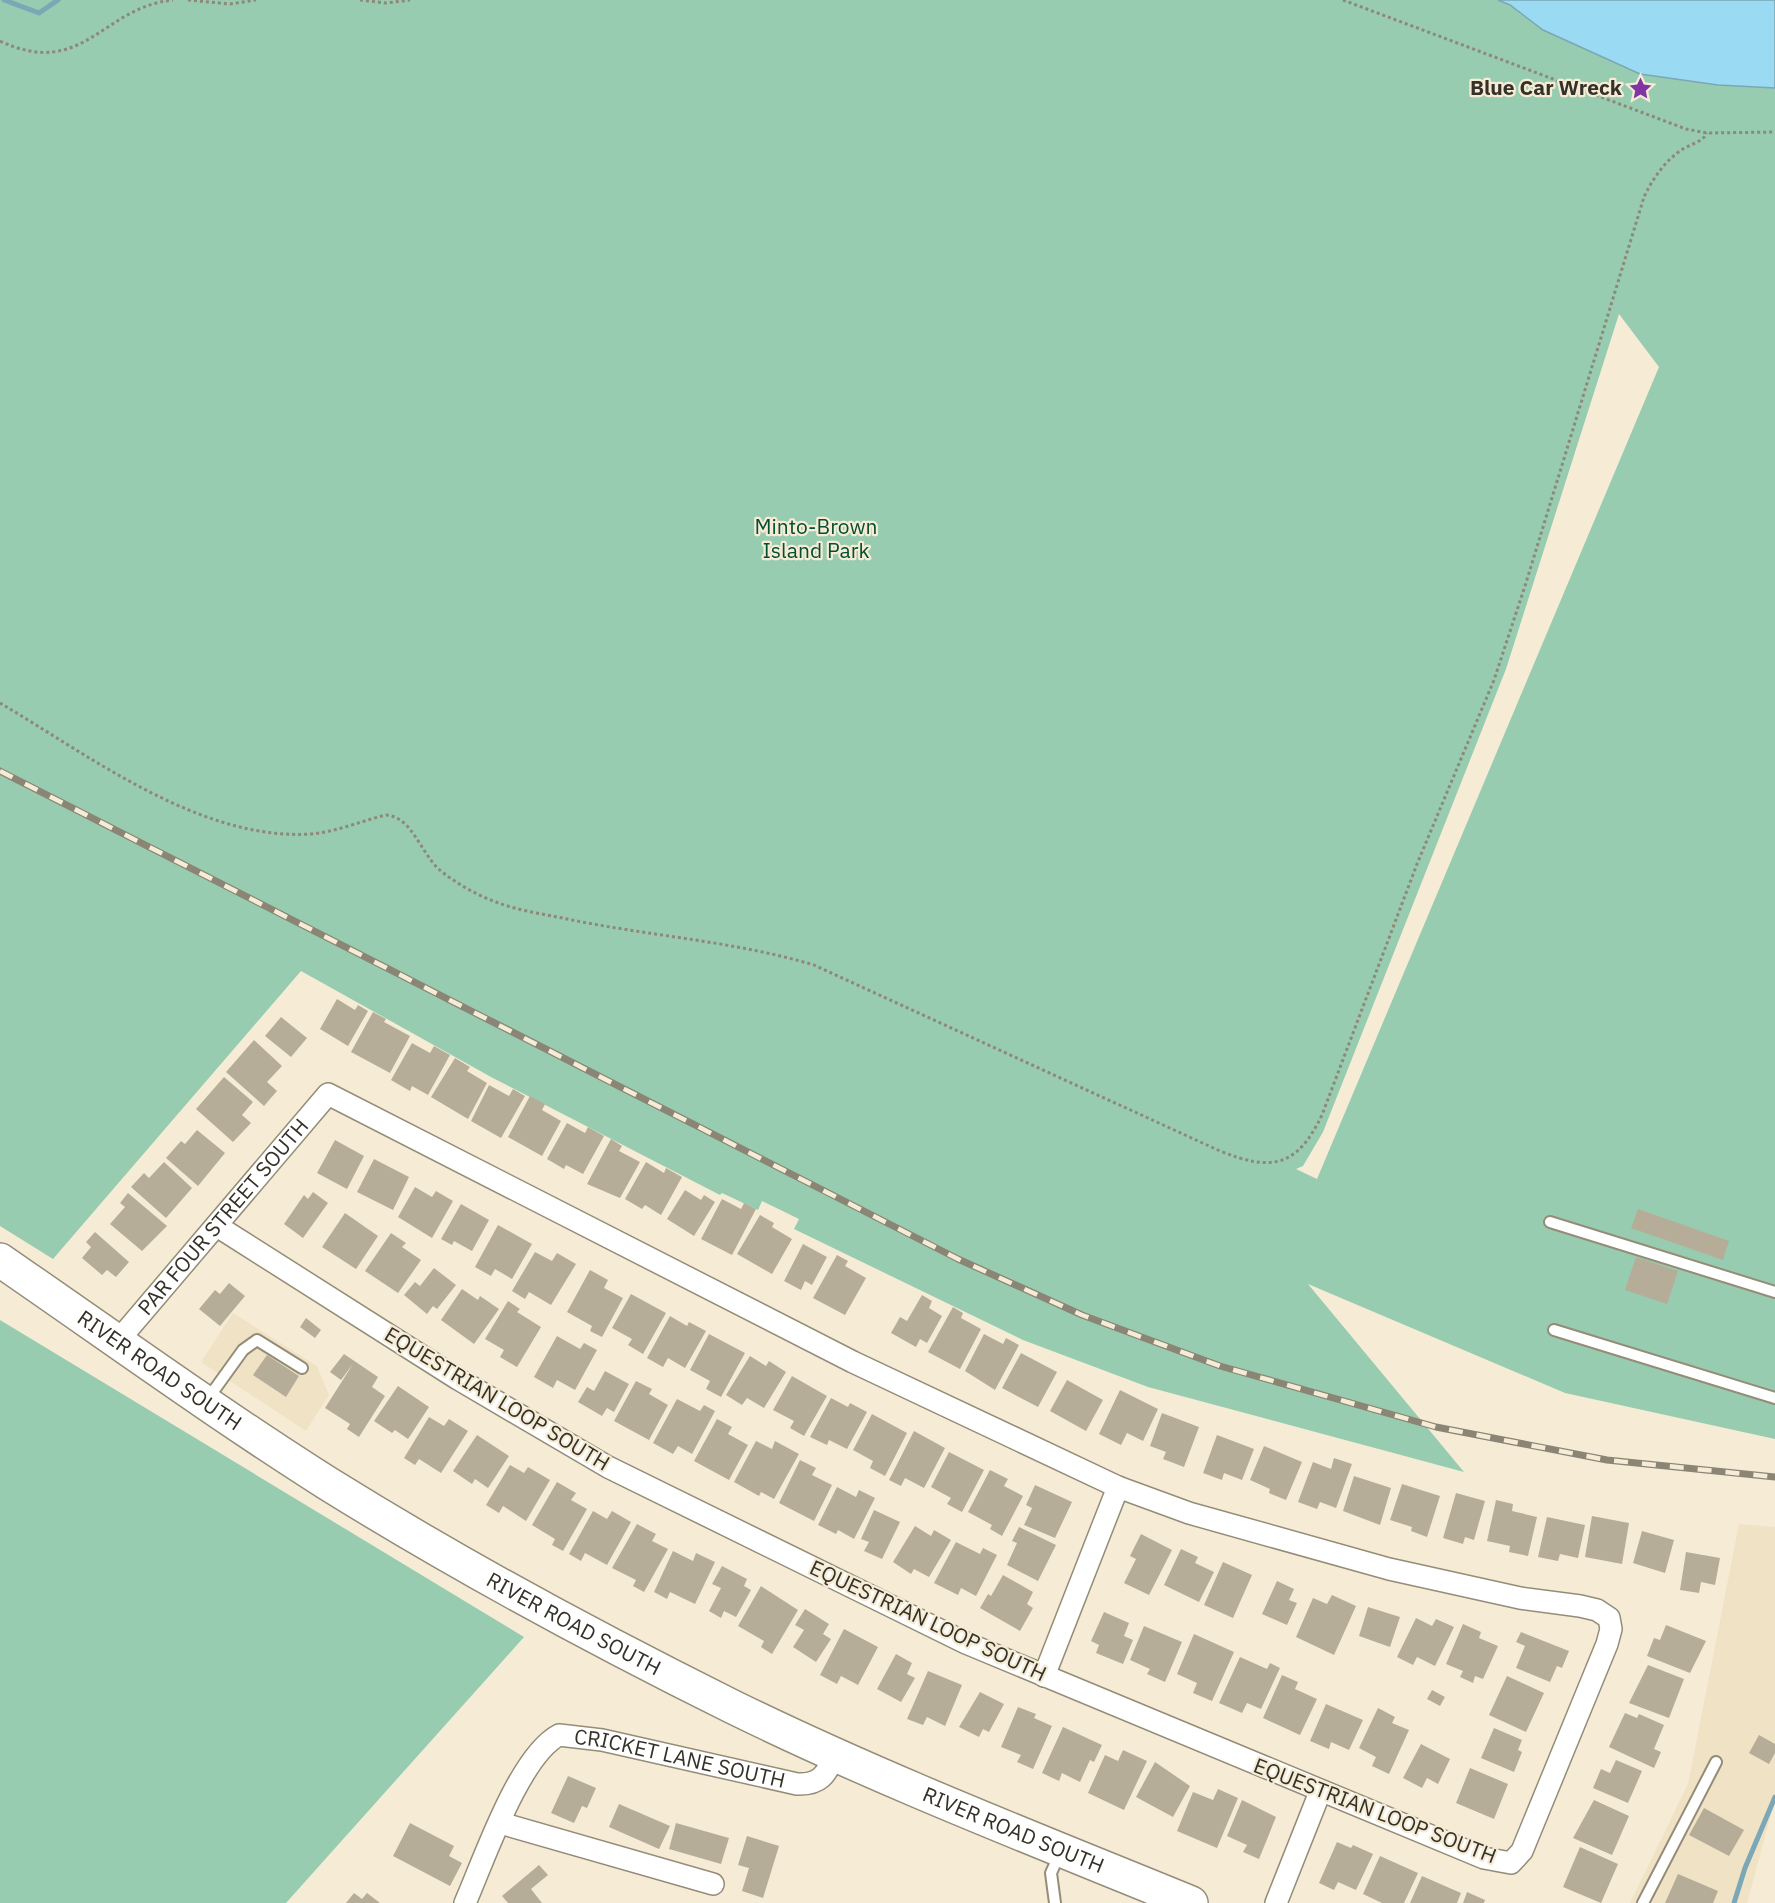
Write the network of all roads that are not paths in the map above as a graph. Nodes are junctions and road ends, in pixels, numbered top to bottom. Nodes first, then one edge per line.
1 (328, 1094) joint
2 (1550, 1222) dead end
3 (217, 1226) junction
4 (0, 1260) edge
5 (1775, 1292) edge
6 (1554, 1330) dead end
7 (117, 1342) junction
8 (302, 1368) dead end
9 (1775, 1398) edge
10 (205, 1403) junction
11 (1118, 1488) junction
12 (1044, 1676) junction
13 (835, 1755) junction
14 (1716, 1761) dead end
15 (1320, 1792) junction
16 (500, 1823) junction
17 (1061, 1850) junction
18 (713, 1884) dead end
19 (465, 1903) edge
20 (1055, 1903) edge
21 (1191, 1903) edge
22 (1276, 1903) edge
23 (1643, 1903) edge

1 - 3 street, PAR FOUR STREET SOUTH
1 - 11 street, EQUESTRIAN LOOP SOUTH
2 - 5 lane
3 - 7 street, PAR FOUR STREET SOUTH
3 - 12 street, EQUESTRIAN LOOP SOUTH
4 - 7 main road, RIVER ROAD SOUTH
6 - 9 lane
7 - 10 main road, RIVER ROAD SOUTH
8 - 10 lane
10 - 13 main road, RIVER ROAD SOUTH
11 - 12 street
11 - 15 street, EQUESTRIAN LOOP SOUTH
12 - 15 street, EQUESTRIAN LOOP SOUTH
13 - 16 street, CRICKET LANE SOUTH
13 - 17 main road, RIVER ROAD SOUTH
14 - 23 lane
15 - 22 street
16 - 18 street
16 - 19 street, CRICKET LANE SOUTH
17 - 20 lane
17 - 21 main road, RIVER ROAD SOUTH

